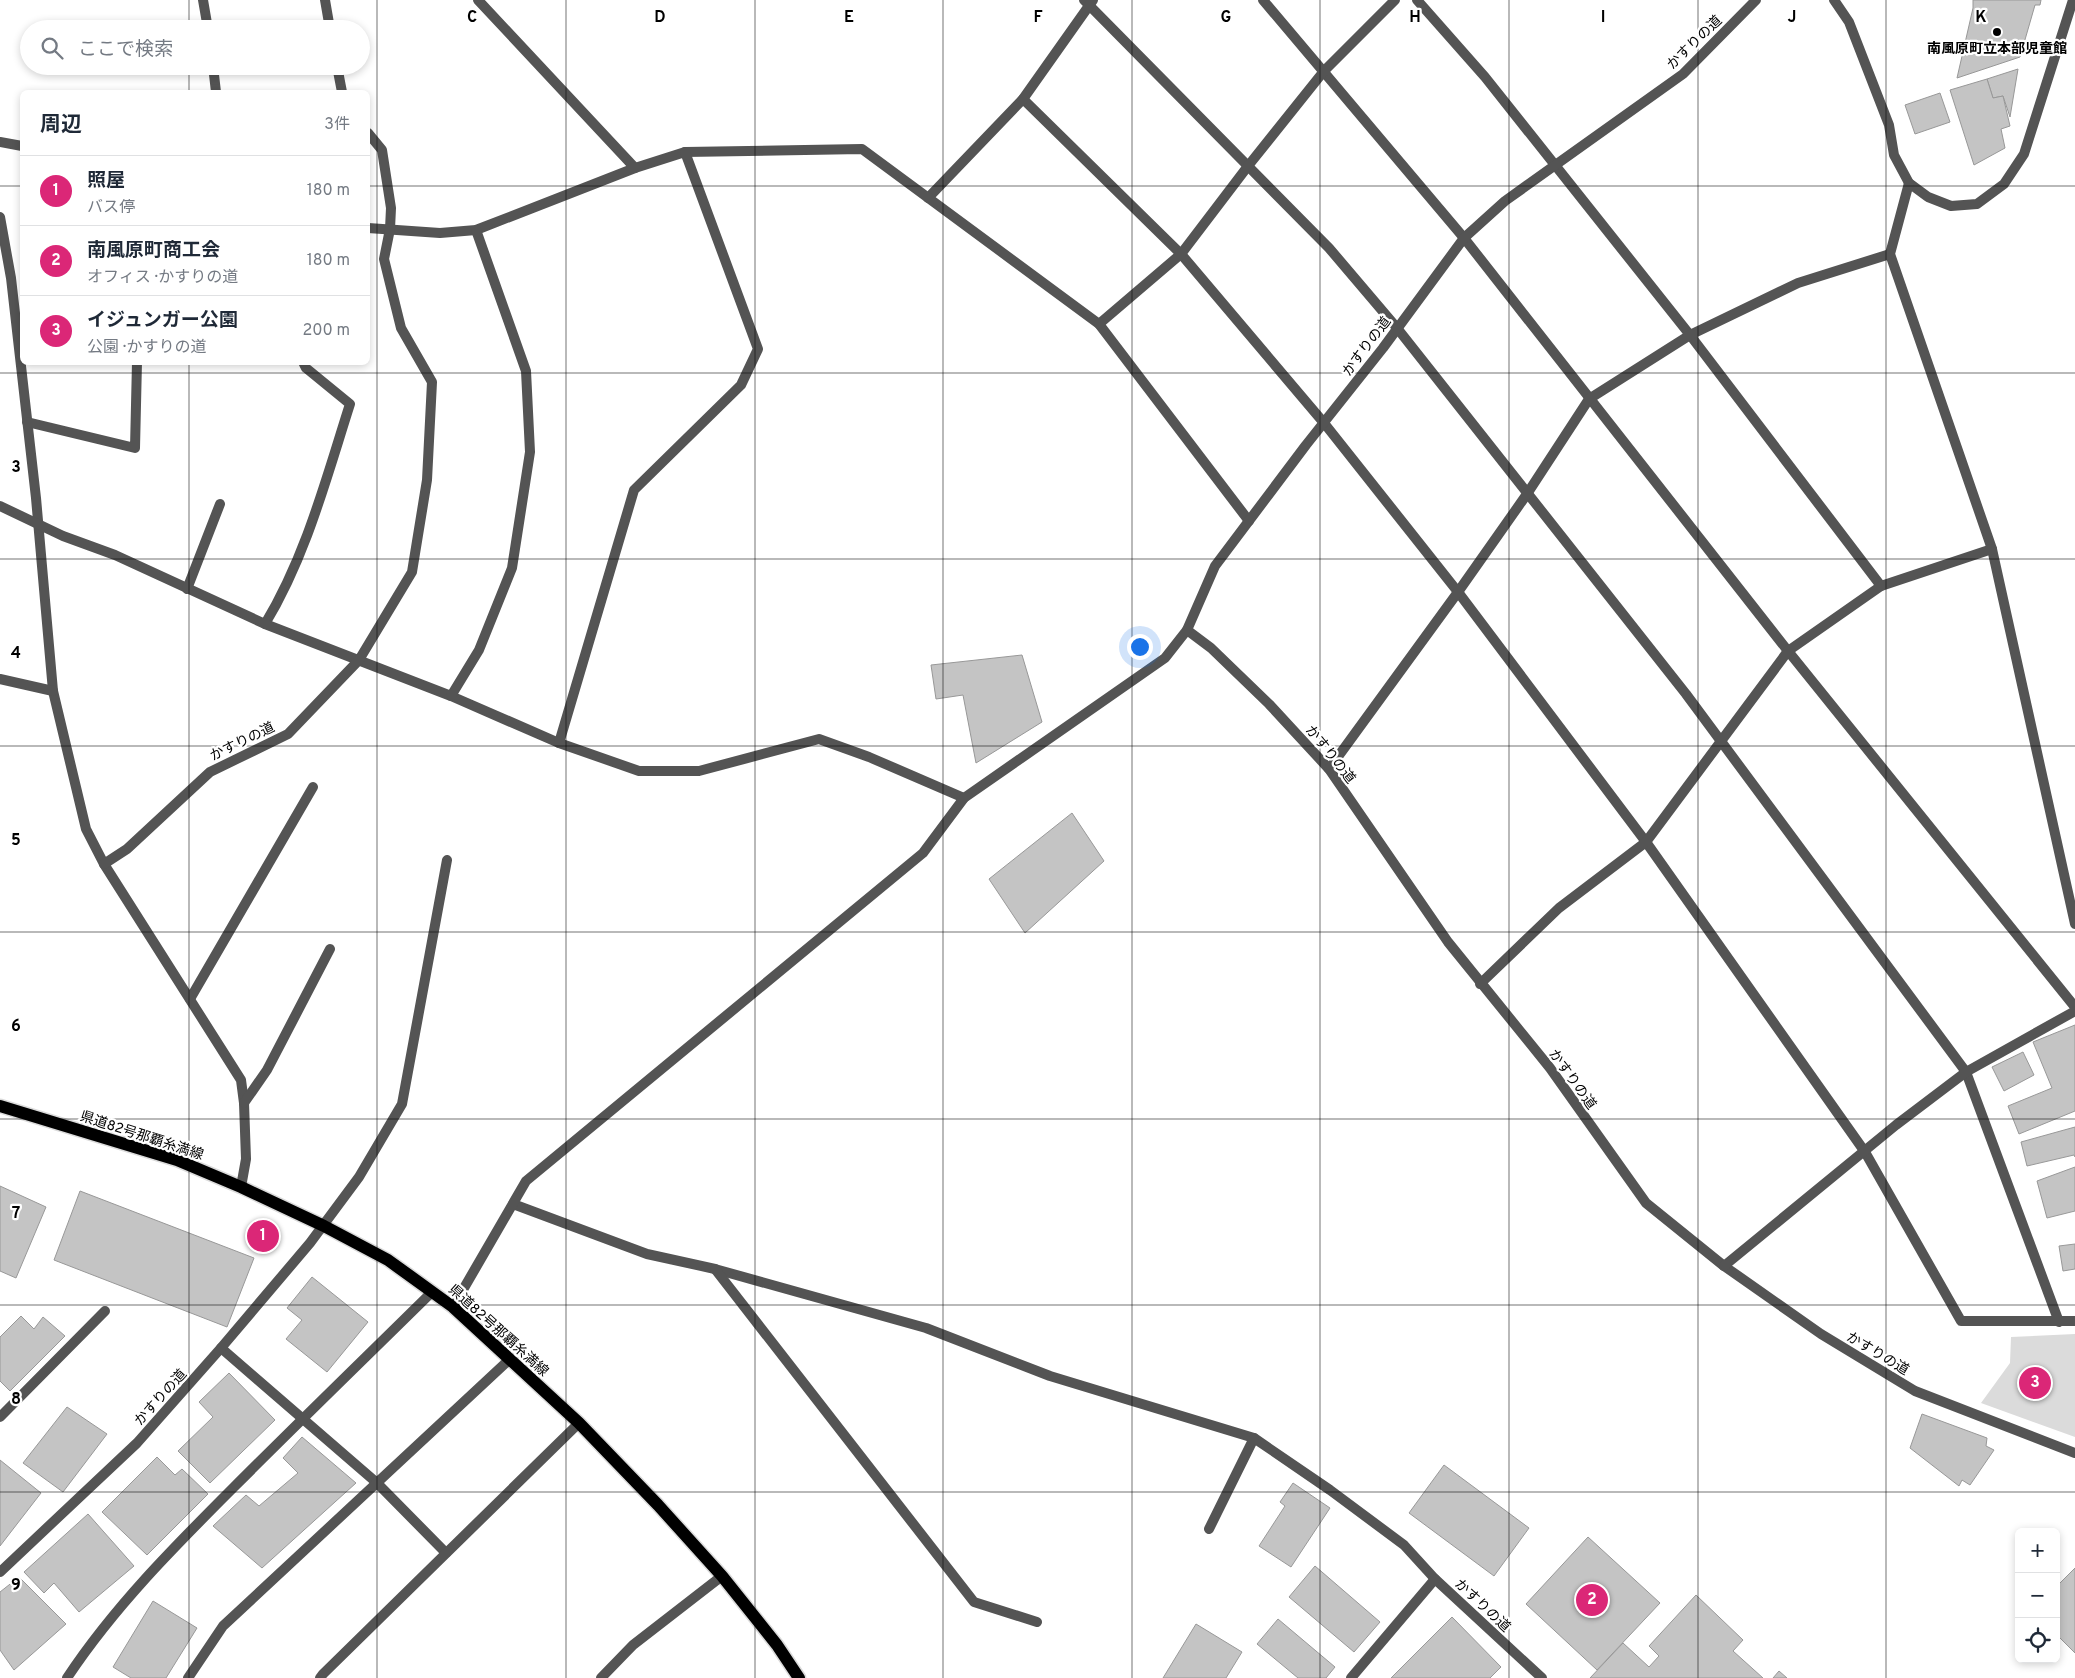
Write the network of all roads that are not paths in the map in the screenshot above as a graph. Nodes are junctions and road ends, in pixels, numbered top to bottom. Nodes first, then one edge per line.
1 (203, 0) edge
2 (325, 0) edge
3 (478, 0) edge
4 (1263, 0) edge
5 (1395, 0) edge
6 (1418, 0) edge
7 (1756, 0) edge
8 (1834, 0) edge
9 (2073, 0) edge
10 (1088, 2) edge
11 (206, 20) edge
12 (328, 20) edge
13 (1324, 71) junction
14 (214, 75) edge
15 (339, 75) edge
16 (216, 90) edge
17 (342, 90) edge
18 (1023, 99) junction
19 (370, 135) edge
20 (0, 142) edge
21 (20, 146) edge
22 (685, 152) junction
23 (1555, 165) junction
24 (1248, 166) junction
25 (635, 168) junction
26 (1909, 182) junction
27 (928, 198) junction
28 (1, 222) edge
29 (370, 228) edge
30 (390, 229) junction
31 (476, 230) junction
32 (1464, 238) junction
33 (1181, 254) junction
34 (1890, 254) junction
35 (1099, 324) junction
36 (1397, 328) junction
37 (1690, 335) junction
38 (20, 359) edge
39 (21, 365) edge
40 (136, 365) edge
41 (304, 365) edge
42 (1589, 398) junction
43 (27, 422) junction
44 (1324, 422) junction
45 (1527, 494) junction
46 (220, 504) dead end
47 (0, 506) edge
48 (1249, 521) junction
49 (38, 525) junction
50 (1992, 549) junction
51 (1881, 586) junction
52 (187, 589) junction
53 (1458, 592) junction
54 (265, 624) junction
55 (1187, 630) junction
56 (1788, 651) junction
57 (359, 660) junction
58 (0, 679) edge
59 (53, 691) junction
60 (451, 696) junction
61 (1720, 741) junction
62 (559, 743) junction
63 (1329, 769) junction
64 (313, 787) dead end
65 (964, 798) junction
66 (1646, 842) junction
67 (447, 860) dead end
68 (104, 864) junction
69 (2075, 924) edge
70 (330, 949) dead end
71 (1480, 984) junction
72 (190, 999) junction
73 (2075, 1007) edge
74 (2075, 1011) edge
75 (1966, 1072) junction
76 (244, 1103) junction
77 (0, 1106) edge
78 (1865, 1152) junction
79 (241, 1187) junction
80 (514, 1204) junction
81 (324, 1226) junction
82 (1724, 1266) junction
83 (715, 1269) junction
84 (432, 1292) junction
85 (453, 1307) junction
86 (105, 1311) dead end
87 (2075, 1321) edge
88 (2059, 1322) junction
89 (221, 1348) junction
90 (510, 1359) junction
91 (0, 1417) edge
92 (302, 1419) junction
93 (579, 1423) junction
94 (1254, 1438) junction
95 (2075, 1453) edge
96 (378, 1484) junction
97 (1209, 1529) dead end
98 (446, 1553) junction
99 (1, 1569) edge
100 (722, 1576) junction
101 (1435, 1578) junction
102 (1037, 1622) dead end
103 (67, 1678) edge
104 (188, 1678) edge
105 (320, 1678) edge
106 (601, 1678) edge
107 (799, 1678) edge
108 (1351, 1678) edge
109 (1542, 1678) edge

1 - 11 street
2 - 12 street
3 - 25 street
4 - 13 street
5 - 13 street
6 - 23 street
7 - 23 street, かすりの道
8 - 26 street
9 - 26 street
10 - 18 street
10 - 24 street
13 - 24 street
13 - 32 street
14 - 16 street
15 - 17 street
18 - 27 street
18 - 33 street
19 - 30 street, かすりの道
20 - 21 street
22 - 25 street
22 - 27 street
22 - 62 street
23 - 32 street, かすりの道
23 - 37 street
24 - 33 street
24 - 36 street
25 - 31 street
26 - 34 street
27 - 35 street
28 - 38 street
29 - 30 street
30 - 31 street
30 - 57 street, かすりの道
31 - 60 street
32 - 36 street, かすりの道
32 - 42 street
33 - 35 street
33 - 44 street
34 - 37 street
34 - 50 street
35 - 48 street
36 - 44 street, かすりの道
36 - 45 street
37 - 42 street
37 - 51 street
39 - 43 street
40 - 43 street
41 - 54 street
42 - 45 street
42 - 56 street
43 - 49 street
44 - 48 street, かすりの道
44 - 53 street
45 - 53 street
45 - 61 street
46 - 52 street
47 - 49 street
48 - 55 street, かすりの道
49 - 52 street
49 - 59 street
50 - 51 street
50 - 69 street
51 - 56 street
52 - 54 street
53 - 63 street
53 - 66 street
54 - 57 street
55 - 63 street, かすりの道
55 - 65 street
56 - 61 street
56 - 73 street
57 - 60 street
57 - 68 street, かすりの道
58 - 59 street
59 - 68 street
60 - 62 street
61 - 66 street
61 - 75 street
62 - 65 street
63 - 71 street, かすりの道
64 - 72 street
65 - 80 street
66 - 71 street
66 - 78 street
67 - 81 street, かすりの道
68 - 72 street
70 - 76 street
71 - 82 street, かすりの道
72 - 76 street
74 - 75 street
75 - 78 street
75 - 88 street
76 - 79 street
77 - 79 main road, 県道82号那覇糸満線
78 - 82 street
78 - 88 street
79 - 81 main road, 県道82号那覇糸満線
80 - 83 street
80 - 85 street
81 - 84 main road, 県道82号那覇糸満線
81 - 89 street, かすりの道
82 - 95 street, かすりの道
83 - 94 street
83 - 102 street
84 - 85 main road, 県道82号那覇糸満線
84 - 92 street
85 - 90 main road, 県道82号那覇糸満線
86 - 91 street
87 - 88 street
89 - 92 street
89 - 99 street, かすりの道
90 - 93 main road, 県道82号那覇糸満線
90 - 96 street
92 - 96 street
92 - 103 street
93 - 98 street
93 - 100 main road, 県道82号那覇糸満線
94 - 97 street
94 - 101 street
96 - 98 street
96 - 104 street
98 - 105 street
100 - 106 street
100 - 107 main road, 県道82号那覇糸満線
101 - 108 street, かすりの道
101 - 109 street, かすりの道

